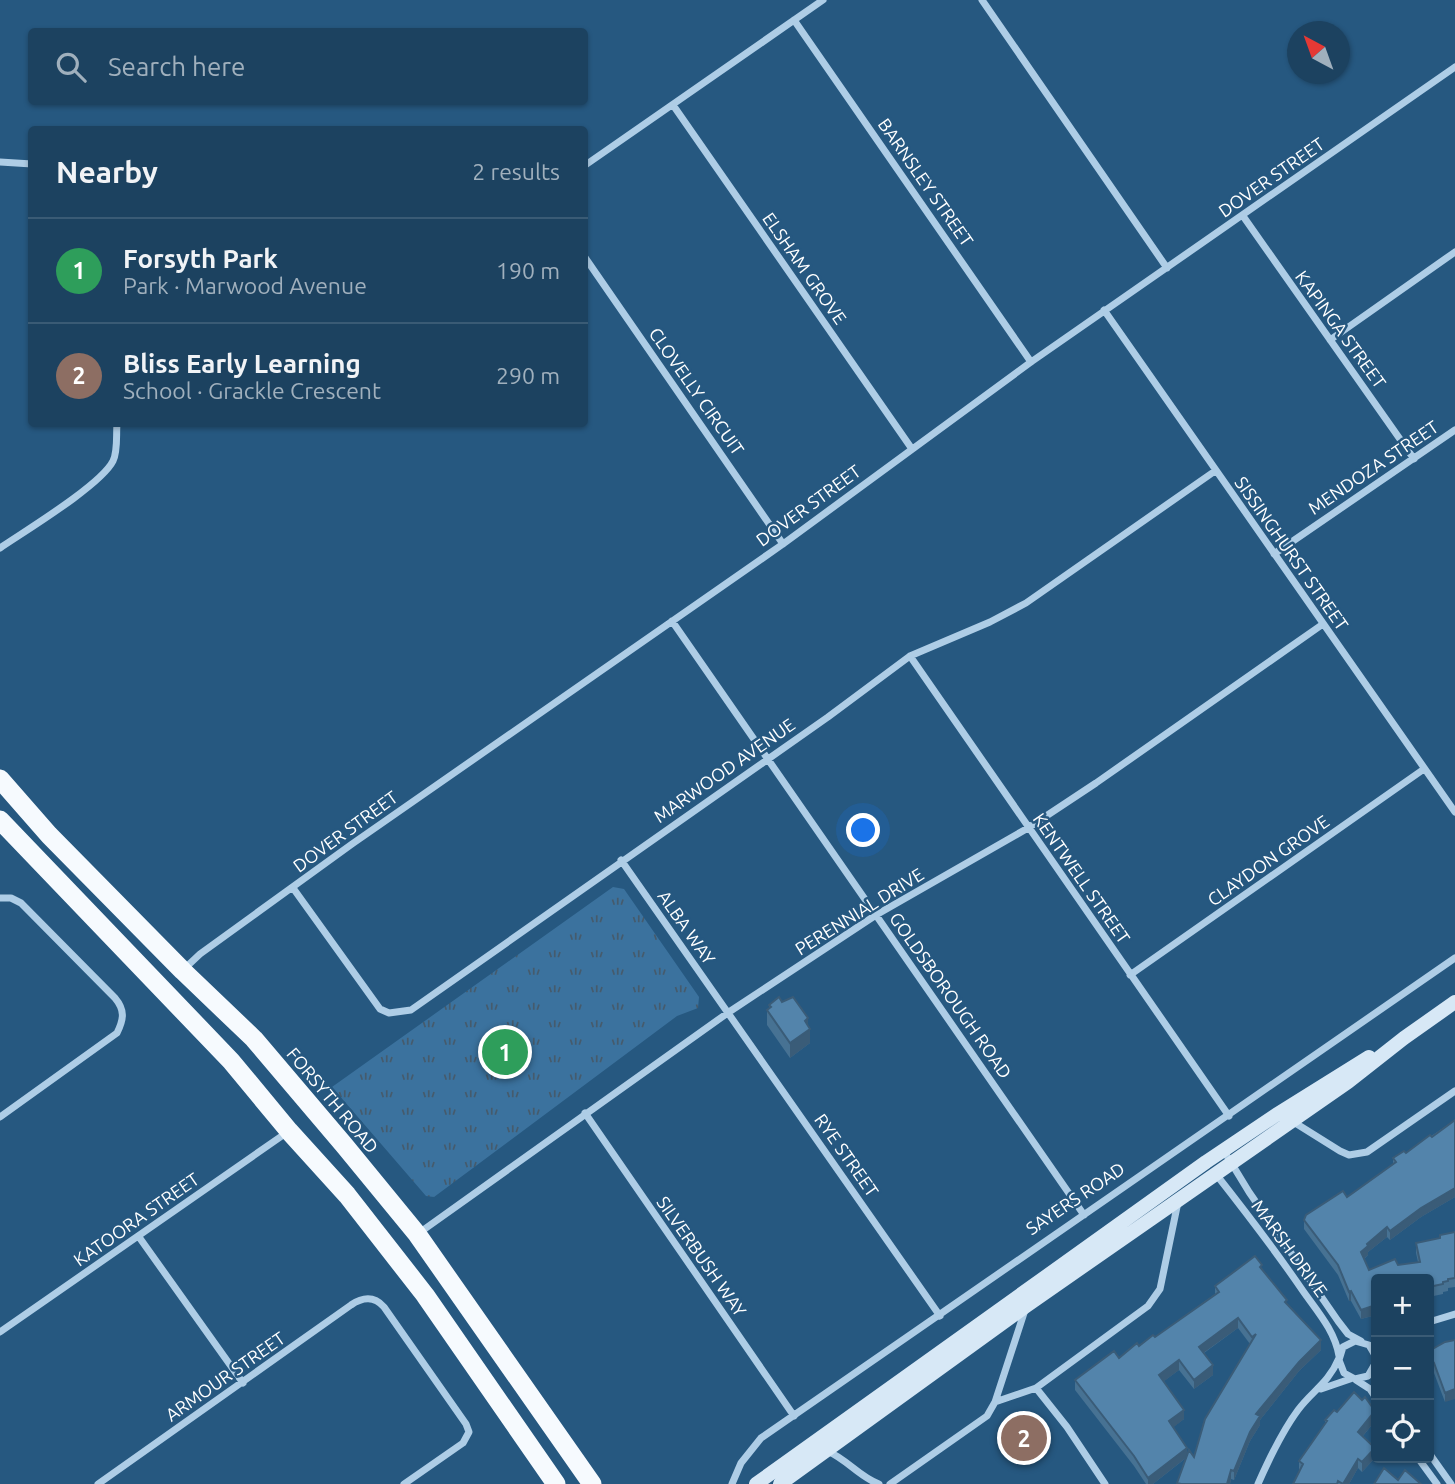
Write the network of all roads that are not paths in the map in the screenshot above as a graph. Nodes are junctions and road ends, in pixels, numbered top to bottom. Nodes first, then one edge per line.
1 (823, 0) edge
2 (982, 0) edge
3 (794, 20) junction
4 (1455, 67) edge
5 (673, 105) junction
6 (0, 162) edge
7 (28, 163) edge
8 (588, 163) edge
9 (1243, 216) junction
10 (1455, 252) edge
11 (588, 262) edge
12 (1167, 268) junction
13 (1104, 310) junction
14 (1330, 340) junction
15 (1031, 362) junction
16 (117, 427) edge
17 (1455, 430) edge
18 (912, 449) junction
19 (1415, 459) junction
20 (1215, 471) junction
21 (783, 544) junction
22 (0, 548) edge
23 (1274, 554) junction
24 (672, 621) junction
25 (1324, 624) junction
26 (910, 656) junction
27 (767, 758) junction
28 (1424, 769) junction
29 (0, 779) edge
30 (1455, 812) edge
31 (0, 820) edge
32 (1028, 828) junction
33 (621, 860) junction
34 (293, 888) junction
35 (0, 898) edge
36 (876, 915) junction
37 (1455, 958) edge
38 (183, 971) junction
39 (1130, 975) junction
40 (161, 990) junction
41 (1455, 1002) edge
42 (729, 1012) junction
43 (1404, 1038) junction
44 (1455, 1091) edge
45 (585, 1113) junction
46 (1229, 1116) junction
47 (0, 1117) edge
48 (1292, 1121) junction
49 (289, 1131) junction
50 (1224, 1150) junction
51 (1206, 1163) junction
52 (1231, 1164) junction
53 (1216, 1175) junction
54 (1178, 1202) junction
55 (1084, 1215) junction
56 (417, 1234) junction
57 (139, 1237) junction
58 (393, 1251) junction
59 (1026, 1306) junction
60 (1455, 1314) edge
61 (940, 1316) junction
62 (1434, 1320) edge
63 (0, 1332) edge
64 (1371, 1341) edge
65 (1362, 1342) junction
66 (1371, 1348) edge
67 (1339, 1357) junction
68 (1371, 1371) edge
69 (1353, 1378) junction
70 (243, 1383) junction
71 (1036, 1388) junction
72 (1371, 1390) edge
73 (1317, 1391) junction
74 (995, 1402) junction
75 (794, 1416) junction
76 (569, 1450) junction
77 (825, 1451) junction
78 (1434, 1460) edge
79 (1422, 1463) edge
80 (98, 1484) edge
81 (404, 1484) edge
82 (556, 1484) edge
83 (592, 1484) edge
84 (605, 1484) edge
85 (732, 1484) edge
86 (756, 1484) edge
87 (780, 1484) edge
88 (879, 1484) edge
89 (891, 1484) edge
90 (1105, 1484) edge
91 (1258, 1484) edge
92 (1437, 1484) edge
93 (1451, 1484) edge

1 - 3 street
2 - 12 street
3 - 5 street
3 - 15 street, BARNSLEY STREET
4 - 9 street, DOVER STREET
5 - 8 street
5 - 18 street, ELSHAM GROVE
6 - 7 street
9 - 12 street, DOVER STREET
9 - 14 street, KAPINGA STREET
10 - 14 street
11 - 21 street, CLOVELLY CIRCUIT
12 - 13 street, DOVER STREET
13 - 15 street, DOVER STREET
13 - 20 street, SISSINGHURST STREET
14 - 19 street, KAPINGA STREET
15 - 18 street, DOVER STREET
16 - 22 street
17 - 19 street, MENDOZA STREET
18 - 21 street, DOVER STREET
19 - 23 street, MENDOZA STREET
20 - 23 street, SISSINGHURST STREET
20 - 26 street, MARWOOD AVENUE
21 - 24 street, DOVER STREET
23 - 25 street, SISSINGHURST STREET
24 - 27 street, GOLDSBOROUGH ROAD
24 - 34 street, DOVER STREET
25 - 28 street, SISSINGHURST STREET
25 - 32 street, PERENNIAL DRIVE
26 - 27 street, MARWOOD AVENUE
26 - 32 street, KENTWELL STREET
27 - 33 street, MARWOOD AVENUE
27 - 36 street, GOLDSBOROUGH ROAD
28 - 30 street, SISSINGHURST STREET
28 - 39 street, CLAYDON GROVE
29 - 38 highway, FORSYTH ROAD
31 - 40 highway
32 - 36 street, PERENNIAL DRIVE
32 - 39 street, KENTWELL STREET
33 - 34 street, MARWOOD AVENUE
33 - 42 street, ALBA WAY
34 - 38 street, DOVER STREET
35 - 47 street
36 - 42 street, PERENNIAL DRIVE
36 - 55 street, GOLDSBOROUGH ROAD
37 - 46 street, SAYERS ROAD
38 - 40 highway
38 - 56 highway, FORSYTH ROAD
39 - 46 street, KENTWELL STREET
40 - 49 highway
41 - 43 main road
42 - 45 street, PERENNIAL DRIVE
42 - 61 street, RYE STREET
43 - 48 main road
43 - 50 main road
44 - 48 street
45 - 56 street, PERENNIAL DRIVE
45 - 75 street, SILVERBUSH WAY
46 - 55 street, SAYERS ROAD
48 - 52 main road
49 - 57 street, KATOORA STREET
49 - 58 highway
50 - 51 main road
50 - 52 street, MARSH DRIVE
51 - 53 street, MARSH DRIVE
51 - 86 main road
52 - 53 main road
52 - 65 street, MARSH DRIVE
53 - 54 main road
53 - 67 street, MARSH DRIVE
54 - 59 main road
54 - 71 street
55 - 61 street, SAYERS ROAD
56 - 58 highway
56 - 76 highway, FORSYTH ROAD
57 - 63 street, KATOORA STREET
57 - 70 street
58 - 82 highway
59 - 74 street
59 - 77 main road
60 - 62 street
61 - 75 street, SAYERS ROAD
64 - 65 street
65 - 66 street
65 - 67 street
67 - 69 street
67 - 73 street
68 - 69 street
69 - 72 street
69 - 73 street
70 - 80 street, ARMOUR STREET
70 - 81 street, ARMOUR STREET
71 - 74 street
71 - 90 street
73 - 91 street
74 - 89 street
75 - 85 street, SAYERS ROAD
76 - 83 highway, FORSYTH ROAD
76 - 84 highway
77 - 87 main road
77 - 88 street
78 - 93 street
79 - 92 street

